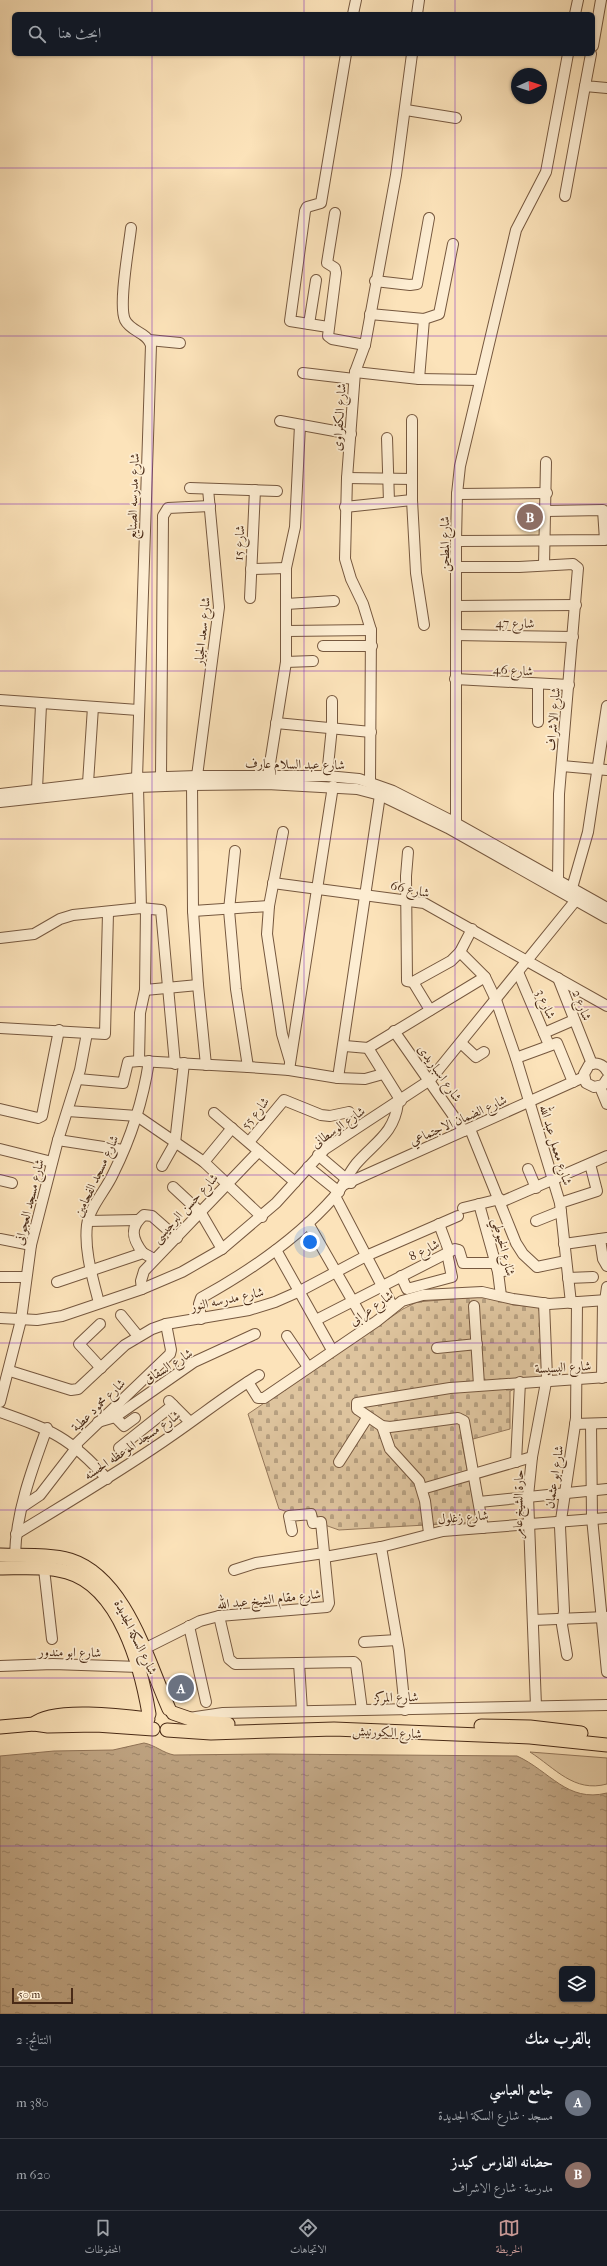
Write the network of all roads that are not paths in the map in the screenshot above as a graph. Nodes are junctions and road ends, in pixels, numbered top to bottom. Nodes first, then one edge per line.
1 (356, 0) edge
2 (419, 0) edge
3 (578, 0) edge
4 (601, 0) edge
5 (354, 12) edge
6 (417, 12) edge
7 (575, 12) edge
8 (595, 34) edge
9 (346, 56) edge
10 (412, 56) edge
11 (568, 56) edge
12 (591, 56) edge
13 (585, 86) junction
14 (607, 88) edge
15 (406, 110) junction
16 (456, 118) dead end
17 (565, 196) dead end
18 (335, 213) dead end
19 (429, 218) dead end
20 (131, 228) dead end
21 (453, 244) dead end
22 (316, 280) dead end
23 (375, 281) junction
24 (370, 314) junction
25 (424, 319) junction
26 (309, 324) junction
27 (328, 327) junction
28 (149, 340) junction
29 (180, 343) dead end
30 (365, 344) junction
31 (303, 373) dead end
32 (354, 375) junction
33 (419, 379) junction
34 (480, 380) junction
35 (412, 420) dead end
36 (280, 421) dead end
37 (300, 425) junction
38 (351, 434) junction
39 (387, 438) dead end
40 (546, 462) dead end
41 (347, 478) junction
42 (387, 479) junction
43 (412, 479) junction
44 (190, 488) dead end
45 (208, 488) junction
46 (255, 490) junction
47 (277, 491) dead end
48 (457, 494) junction
49 (547, 494) junction
50 (412, 500) junction
51 (388, 502) junction
52 (210, 506) junction
53 (345, 507) junction
54 (546, 511) junction
55 (145, 519) junction
56 (163, 519) junction
57 (546, 540) junction
58 (456, 541) junction
59 (544, 566) junction
60 (456, 567) junction
61 (286, 568) junction
62 (251, 569) junction
63 (250, 598) dead end
64 (334, 601) dead end
65 (286, 604) junction
66 (457, 606) junction
67 (576, 606) junction
68 (424, 625) dead end
69 (371, 630) junction
70 (287, 631) junction
71 (456, 635) junction
72 (573, 637) junction
73 (324, 646) dead end
74 (372, 646) junction
75 (313, 661) dead end
76 (286, 662) junction
77 (456, 679) junction
78 (538, 684) junction
79 (569, 685) junction
80 (0, 700) edge
81 (332, 700) dead end
82 (41, 705) junction
83 (607, 706) edge
84 (93, 707) junction
85 (138, 710) junction
86 (538, 722) dead end
87 (276, 723) junction
88 (332, 727) junction
89 (371, 732) junction
90 (562, 766) junction
91 (603, 770) edge
92 (268, 776) junction
93 (327, 776) junction
94 (161, 777) junction
95 (194, 780) junction
96 (138, 782) junction
97 (370, 782) junction
98 (88, 783) junction
99 (333, 786) junction
100 (37, 789) junction
101 (0, 794) edge
102 (380, 795) junction
103 (0, 802) edge
104 (452, 824) junction
105 (283, 832) dead end
106 (235, 851) dead end
107 (408, 852) dead end
108 (558, 880) junction
109 (273, 884) junction
110 (572, 888) junction
111 (318, 889) junction
112 (365, 895) junction
113 (406, 900) junction
114 (576, 900) junction
115 (269, 906) junction
116 (607, 908) edge
117 (143, 909) junction
118 (229, 910) junction
119 (193, 911) junction
120 (108, 913) junction
121 (607, 918) edge
122 (472, 929) junction
123 (0, 938) edge
124 (460, 952) junction
125 (528, 961) junction
126 (518, 972) junction
127 (485, 977) junction
128 (558, 978) junction
129 (413, 982) junction
130 (198, 985) junction
131 (168, 988) junction
132 (145, 990) junction
133 (496, 1000) junction
134 (607, 1006) edge
135 (430, 1010) junction
136 (574, 1020) junction
137 (0, 1028) edge
138 (59, 1030) junction
139 (394, 1031) junction
140 (87, 1033) junction
141 (544, 1033) junction
142 (461, 1043) junction
143 (549, 1045) junction
144 (345, 1046) junction
145 (368, 1048) junction
146 (484, 1052) dead end
147 (516, 1058) junction
148 (144, 1062) junction
149 (179, 1064) junction
150 (206, 1064) junction
151 (592, 1064) junction
152 (248, 1066) junction
153 (290, 1067) junction
154 (606, 1068) edge
155 (383, 1074) junction
156 (584, 1077) junction
157 (338, 1078) junction
158 (78, 1080) junction
159 (430, 1080) junction
160 (573, 1082) junction
161 (604, 1083) edge
162 (399, 1102) junction
163 (529, 1102) junction
164 (607, 1104) edge
165 (0, 1109) edge
166 (68, 1111) junction
167 (349, 1112) dead end
168 (214, 1113) dead end
169 (137, 1116) junction
170 (232, 1128) junction
171 (467, 1130) junction
172 (58, 1140) junction
173 (249, 1142) junction
174 (175, 1143) junction
175 (0, 1149) edge
176 (123, 1150) junction
177 (259, 1151) junction
178 (318, 1156) junction
179 (606, 1158) edge
180 (52, 1162) junction
181 (204, 1162) junction
182 (590, 1164) junction
183 (162, 1166) dead end
184 (308, 1167) junction
185 (528, 1169) dead end
186 (0, 1180) edge
187 (553, 1180) junction
188 (295, 1182) junction
189 (12, 1183) dead end
190 (227, 1183) junction
191 (173, 1187) dead end
192 (343, 1187) junction
193 (536, 1188) junction
194 (500, 1201) junction
195 (479, 1204) junction
196 (561, 1207) junction
197 (201, 1213) junction
198 (262, 1217) junction
199 (137, 1220) junction
200 (88, 1221) junction
201 (536, 1221) dead end
202 (308, 1223) junction
203 (439, 1224) junction
204 (177, 1238) junction
205 (604, 1238) edge
206 (0, 1239) edge
207 (564, 1244) junction
208 (31, 1245) junction
209 (222, 1249) junction
210 (276, 1250) junction
211 (448, 1252) junction
212 (143, 1253) junction
213 (366, 1256) junction
214 (154, 1259) junction
215 (566, 1261) junction
216 (607, 1265) edge
217 (501, 1268) junction
218 (91, 1271) junction
219 (337, 1271) junction
220 (401, 1276) junction
221 (0, 1277) edge
222 (26, 1277) junction
223 (593, 1277) dead end
224 (568, 1278) junction
225 (57, 1282) dead end
226 (382, 1286) junction
227 (607, 1287) edge
228 (142, 1289) junction
229 (300, 1291) junction
230 (501, 1296) junction
231 (605, 1300) edge
232 (354, 1301) junction
233 (574, 1302) junction
234 (99, 1303) junction
235 (544, 1303) junction
236 (474, 1306) dead end
237 (393, 1307) junction
238 (121, 1315) dead end
239 (0, 1318) edge
240 (201, 1319) junction
241 (22, 1320) junction
242 (316, 1320) junction
243 (100, 1324) dead end
244 (166, 1324) junction
245 (367, 1326) junction
246 (605, 1328) edge
247 (255, 1334) dead end
248 (138, 1336) junction
249 (287, 1336) dead end
250 (477, 1344) junction
251 (436, 1348) dead end
252 (332, 1350) junction
253 (308, 1367) junction
254 (101, 1368) junction
255 (10, 1371) junction
256 (260, 1375) dead end
257 (605, 1377) edge
258 (576, 1380) junction
259 (546, 1381) junction
260 (248, 1382) junction
261 (520, 1382) junction
262 (479, 1385) junction
263 (0, 1402) edge
264 (0, 1412) edge
265 (115, 1417) junction
266 (135, 1418) dead end
267 (367, 1418) junction
268 (98, 1422) junction
269 (190, 1422) junction
270 (607, 1423) edge
271 (575, 1424) junction
272 (591, 1424) junction
273 (382, 1426) junction
274 (47, 1428) junction
275 (75, 1446) junction
276 (120, 1448) dead end
277 (532, 1457) junction
278 (339, 1462) dead end
279 (516, 1462) junction
280 (474, 1475) junction
281 (106, 1479) junction
282 (422, 1489) junction
283 (607, 1489) edge
284 (590, 1490) junction
285 (565, 1493) junction
286 (528, 1496) junction
287 (479, 1502) junction
288 (22, 1507) junction
289 (592, 1518) junction
290 (607, 1518) edge
291 (560, 1521) junction
292 (529, 1523) junction
293 (483, 1528) junction
294 (292, 1531) dead end
295 (429, 1533) junction
296 (16, 1534) junction
297 (381, 1547) junction
298 (0, 1555) edge
299 (324, 1555) junction
300 (15, 1556) junction
301 (0, 1568) edge
302 (44, 1569) junction
303 (234, 1570) dead end
304 (219, 1616) junction
305 (604, 1617) edge
306 (563, 1618) junction
307 (533, 1620) junction
308 (189, 1626) junction
309 (52, 1639) dead end
310 (397, 1640) junction
311 (364, 1642) dead end
312 (144, 1649) junction
313 (566, 1655) dead end
314 (299, 1662) junction
315 (0, 1666) edge
316 (139, 1667) junction
317 (607, 1672) edge
318 (206, 1702) dead end
319 (607, 1705) edge
320 (536, 1706) junction
321 (362, 1710) junction
322 (405, 1710) junction
323 (171, 1711) junction
324 (302, 1711) junction
325 (187, 1719) junction
326 (150, 1721) junction
327 (0, 1727) edge
328 (167, 1730) junction
329 (607, 1737) edge
330 (607, 1744) edge

1 - 5 street
2 - 6 street
3 - 7 street
4 - 8 street
9 - 26 street
10 - 15 street, شارع الكفراوى
11 - 34 street, شارع المطحن
12 - 13 street
13 - 14 street
13 - 17 street
15 - 16 street
15 - 23 street, شارع الكفراوى
18 - 27 street
19 - 23 street
20 - 28 street
21 - 25 street
22 - 26 street
23 - 24 street, شارع الكفراوى
24 - 25 street
24 - 30 street, شارع الكفراوى
25 - 33 street
26 - 27 street
27 - 30 street
28 - 29 street
28 - 55 street, شارع مدرسه الصنايع
30 - 32 street, شارع الكفراوى
31 - 32 street
32 - 33 street
32 - 38 street, شارع الكفراوى
33 - 34 street
34 - 48 street, شارع المطحن
35 - 43 street
36 - 37 street
37 - 38 street
37 - 61 street
38 - 41 street, شارع الكفراوى
39 - 42 street
40 - 49 street
41 - 42 street
41 - 53 street, شارع الكفراوى
42 - 43 street
42 - 51 street
43 - 50 street
44 - 45 street
45 - 46 street
45 - 52 street, شارع سعد الجيار
46 - 47 street
46 - 62 street, شارع 15
48 - 49 street
48 - 58 street, شارع المطحن
49 - 54 street
50 - 51 street
50 - 68 street
51 - 53 street
52 - 56 street
52 - 95 street, شارع سعد الجيار
53 - 69 street, شارع الكفراوى
54 - 57 street
54 - 57 street
55 - 56 street
55 - 85 street, شارع مدرسه الصنايع
56 - 94 street
57 - 58 street
57 - 59 street
58 - 60 street, شارع المطحن
59 - 60 street
59 - 67 street, شارع الاشراف
60 - 66 street, شارع المطحن
61 - 62 street
61 - 65 street
62 - 63 street, شارع 15
64 - 65 street
65 - 70 street
66 - 67 street
66 - 71 street, شارع المطحن
67 - 72 street, شارع الاشراف
69 - 70 street
69 - 74 street, شارع الكفراوى
70 - 76 street
71 - 72 street, شارع 47
71 - 77 street, شارع المطحن
72 - 79 street, شارع الاشراف
73 - 74 street
74 - 89 street, شارع الكفراوى
75 - 76 street
76 - 87 street
77 - 78 street, شارع 46
77 - 104 street, شارع المطحن
78 - 79 street, شارع 46
78 - 86 street
79 - 90 street, شارع الاشراف
80 - 82 street
81 - 88 street
82 - 84 street
82 - 100 street
83 - 91 street
84 - 85 street
84 - 98 street
85 - 96 street, شارع مدرسه الصنايع
87 - 88 street
87 - 92 street
88 - 89 street
88 - 93 street
89 - 97 street, شارع الكفراوى
90 - 91 street
90 - 108 street, شارع الاشراف
91 - 110 street
92 - 93 street, شارع عبد السلام عارف
92 - 95 street, شارع عبد السلام عارف
93 - 97 street, شارع عبد السلام عارف
94 - 95 street, شارع عبد السلام عارف
94 - 96 street, شارع عبد السلام عارف
95 - 96 street, شارع عبد السلام عارف
95 - 99 street, شارع عبد السلام عارف
95 - 119 street, شارع سعد الجيار
96 - 98 street, شارع عبد السلام عارف
96 - 103 street, شارع عبد السلام عارف
96 - 117 street, شارع مدرسه الصنايع
97 - 104 street, شارع عبد السلام عارف
98 - 100 street, شارع عبد السلام عارف
99 - 102 street, شارع عبد السلام عارف
99 - 111 street
100 - 101 street, شارع عبد السلام عارف
102 - 104 street, شارع عبد السلام عارف
102 - 112 street
104 - 108 street, شارع عبد السلام عارف
104 - 114 street, شارع عبد السلام عارف
105 - 109 street
106 - 118 street
107 - 113 street
108 - 110 street, شارع عبد السلام عارف
109 - 111 street, شارع 66
109 - 115 street
110 - 116 street, شارع عبد السلام عارف
111 - 112 street, شارع 66
111 - 153 street
112 - 113 street, شارع 66
112 - 144 street
113 - 122 street, شارع 66
113 - 129 street
114 - 121 street, شارع عبد السلام عارف
114 - 125 street, شارع الوسطانى
115 - 118 street
115 - 153 street
117 - 120 street
117 - 131 street
117 - 132 street, شارع مسجد الفحامين
118 - 119 street
118 - 152 street
119 - 130 street, شارع سعد الجيار
120 - 123 street
120 - 140 street
122 - 124 street
122 - 125 street, شارع 66
124 - 127 street, شارع معمل عبد الله
124 - 129 street
125 - 126 street, شارع الوسطانى
125 - 128 street, شارع 66
126 - 133 street, شارع الوسطانى
126 - 141 street, شارع 3
127 - 133 street, شارع معمل عبد الله
127 - 135 street
128 - 134 street, شارع 66
128 - 136 street, شارع 2
129 - 135 street
130 - 131 street
130 - 150 street, شارع سعد الجيار
131 - 132 street
131 - 149 street
132 - 148 street, شارع مسجد الفحامين
133 - 142 street, شارع الوسطانى
133 - 147 street, شارع معمل عبد الله
135 - 139 street
136 - 141 street
136 - 151 street, شارع 2
137 - 138 street
138 - 140 street
138 - 165 street
139 - 145 street
139 - 159 street, شارع اسباريدى
140 - 158 street, شارع مسجد العجوانى
141 - 143 street, شارع 3
142 - 146 street
142 - 159 street, شارع الوسطانى
143 - 147 street
143 - 160 street
144 - 145 street
144 - 157 street
145 - 155 street
147 - 163 street, شارع معمل عبد الله
148 - 149 street
148 - 158 street
148 - 169 street, شارع مسجد الفحامين
149 - 150 street
149 - 174 street
150 - 152 street
151 - 154 street
151 - 156 street
152 - 153 street
153 - 157 street
155 - 157 street
155 - 162 street
156 - 160 street, شارع الضمان الاجتماعي
156 - 161 street
158 - 166 street, شارع مسجد العجوانى
159 - 162 street, شارع الوسطانى
159 - 171 street, شارع اسباريدى
160 - 163 street, شارع الضمان الاجتماعي
161 - 164 street
162 - 178 street, شارع الوسطانى
162 - 192 street
163 - 171 street, شارع الضمان الاجتماعي
163 - 187 street, شارع معمل عبد الله
166 - 169 street
166 - 172 street, شارع مسجد العجوانى
167 - 173 street, شارع 55
168 - 170 street
169 - 174 street
169 - 176 street, شارع مسجد الفحامين
170 - 173 street
170 - 181 street
171 - 192 street, شارع الضمان الاجتماعي
171 - 194 street, شارع اسباريدى
172 - 176 street
172 - 180 street, شارع مسجد العجوانى
173 - 177 street
174 - 181 street
174 - 183 street
175 - 180 street
176 - 200 street, شارع مسجد الفحامين
177 - 188 street
177 - 190 street, شارع حسن البرجيسى
178 - 184 street, شارع الوسطانى
178 - 192 street
179 - 182 street, شارع مدرسه النور
180 - 208 street, شارع مسجد العجوانى
181 - 190 street
182 - 187 street, شارع مدرسه النور
182 - 196 street
184 - 188 street, شارع الوسطانى
184 - 192 street
185 - 193 street
186 - 189 street
187 - 193 street, شارع مدرسه النور
187 - 196 street, شارع معمل عبد الله
188 - 198 street, شارع الوسطانى
190 - 197 street, شارع حسن البرجيسى
190 - 198 street
191 - 197 street
192 - 202 street
192 - 213 street
193 - 194 street, شارع مدرسه النور
194 - 195 street, شارع مدرسه النور
194 - 215 street, شارع اسباريدى
195 - 203 street, شارع مدرسه النور
195 - 217 street, شارع الخيوطي
196 - 201 street
196 - 207 street, شارع معمل عبد الله
197 - 204 street, شارع حسن البرجيسى
197 - 209 street
198 - 209 street, شارع الوسطانى
199 - 200 street
199 - 204 street
199 - 212 street
200 - 218 street, شارع مسجد الفحامين
202 - 210 street
202 - 219 street
203 - 211 street
203 - 213 street, شارع مدرسه النور
204 - 214 street, شارع حسن البرجيسى
205 - 207 street
205 - 216 street
206 - 208 street
207 - 215 street, شارع معمل عبد الله
208 - 222 street, شارع مسجد العجوانى
209 - 228 street, شارع الوسطانى
210 - 229 street
210 - 240 street
211 - 217 street, شارع 8
211 - 220 street, شارع 8
211 - 220 street
212 - 214 street
212 - 218 street
213 - 219 street, شارع مدرسه النور
213 - 226 street
214 - 228 street, شارع حسن البرجيسى
215 - 224 street, شارع معمل عبد الله
217 - 230 street, شارع الخيوطي
218 - 225 street
218 - 234 street, شارع مسجد الفحامين
219 - 229 street, شارع مدرسه النور
219 - 232 street
220 - 226 street, شارع 8
221 - 222 street
222 - 241 street, شارع مسجد العجوانى
223 - 224 street
224 - 233 street, شارع معمل عبد الله
226 - 232 street, شارع 8
226 - 237 street
227 - 231 street
228 - 234 street, شارع الوسطانى
229 - 240 street, شارع مدرسه النور
229 - 242 street
230 - 235 street, شارع عرابى
230 - 237 street, شارع عرابى
231 - 233 street, شارع عرابى
231 - 246 street
232 - 242 street, شارع 8
232 - 245 street
233 - 235 street, شارع عرابى
233 - 258 street, شارع ابو عثمان
234 - 241 street, شارع الوسطانى
235 - 259 street, حارة الشيخ عامر
236 - 250 street
237 - 245 street, شارع عرابى
238 - 248 street
239 - 241 street, شارع الوسطانى
240 - 244 street, شارع مدرسه النور
241 - 255 street, شارع مسجد العجوانى
242 - 252 street
243 - 254 street
244 - 248 street, شارع مدرسه النور
244 - 268 street, شارع محمود عطية
245 - 252 street, شارع عرابى
246 - 257 street
247 - 265 street, شارع السقاق
248 - 254 street, شارع مدرسه النور
249 - 253 street
250 - 251 street
250 - 262 street
252 - 253 street, شارع عرابى
253 - 260 street, شارع عرابى
254 - 255 street, شارع مدرسه النور
255 - 263 street, شارع مسجد العجوانى
256 - 260 street, شارع مسجد الموعظه الحسنه
257 - 258 street, شارع البسيسة
258 - 259 street, شارع البسيسة
258 - 271 street, شارع ابو عثمان
259 - 261 street, شارع البسيسة
259 - 277 street, حارة الشيخ عامر
260 - 269 street, شارع مسجد الموعظه الحسنه
261 - 262 street, شارع البسيسة
261 - 279 street
262 - 267 street, شارع البسيسة
264 - 274 street
265 - 266 street
265 - 268 street, شارع السقاق
267 - 273 street
267 - 278 street
268 - 275 street, شارع محمود عطية
269 - 276 street
269 - 281 street, شارع مسجد الموعظه الحسنه
270 - 272 street
271 - 272 street
271 - 285 street, شارع ابو عثمان
272 - 284 street
273 - 280 street
273 - 282 street
274 - 275 street
274 - 288 street
275 - 281 street
275 - 288 street, شارع محمود عطية
277 - 279 street
277 - 286 street, حارة الشيخ عامر
279 - 280 street
280 - 282 street
280 - 287 street
281 - 296 street, شارع مسجد الموعظه الحسنه
282 - 295 street
283 - 284 street
284 - 285 street
284 - 289 street
285 - 286 street
285 - 291 street, شارع ابو عثمان
286 - 287 street
286 - 292 street, حارة الشيخ عامر
287 - 293 street
288 - 296 street
289 - 290 street, شارع زغلول
289 - 291 street, شارع زغلول
289 - 305 street
291 - 292 street, شارع زغلول
291 - 306 street, شارع ابو عثمان
292 - 293 street, شارع زغلول
292 - 307 street, حارة الشيخ عامر
293 - 295 street, شارع زغلول
294 - 299 street
295 - 297 street, شارع زغلول
296 - 300 street
297 - 299 street, شارع زغلول
297 - 310 street
298 - 300 main road, شارع السكة الجديدة
299 - 303 street, شارع زغلول
299 - 304 street, شارع مقام الشيخ عبد الله
300 - 312 main road, شارع السكة الجديدة
301 - 302 main road, شارع السكة الجديدة
302 - 309 street
302 - 316 main road, شارع السكة الجديدة
304 - 308 street, شارع مقام الشيخ عبد الله
304 - 314 street
305 - 306 street
305 - 317 street
306 - 307 street
306 - 313 street, شارع ابو عثمان
307 - 320 street, حارة الشيخ عامر
308 - 312 street, شارع مقام الشيخ عبد الله
308 - 318 street
310 - 311 street
310 - 322 street
312 - 323 main road, شارع السكة الجديدة
314 - 321 street
314 - 324 street
315 - 316 street, شارع ابو مندور
316 - 326 main road, شارع السكة الجديدة
319 - 320 street, شارع المركز
320 - 322 street, شارع المركز
321 - 322 street, شارع المركز
321 - 324 street, شارع المركز
323 - 325 main road, شارع الكورنيش
323 - 326 main road
323 - 328 main road
324 - 325 street, شارع المركز
325 - 329 main road, شارع الكورنيش
326 - 327 main road
326 - 328 main road
328 - 330 main road, شارع الكورنيش

